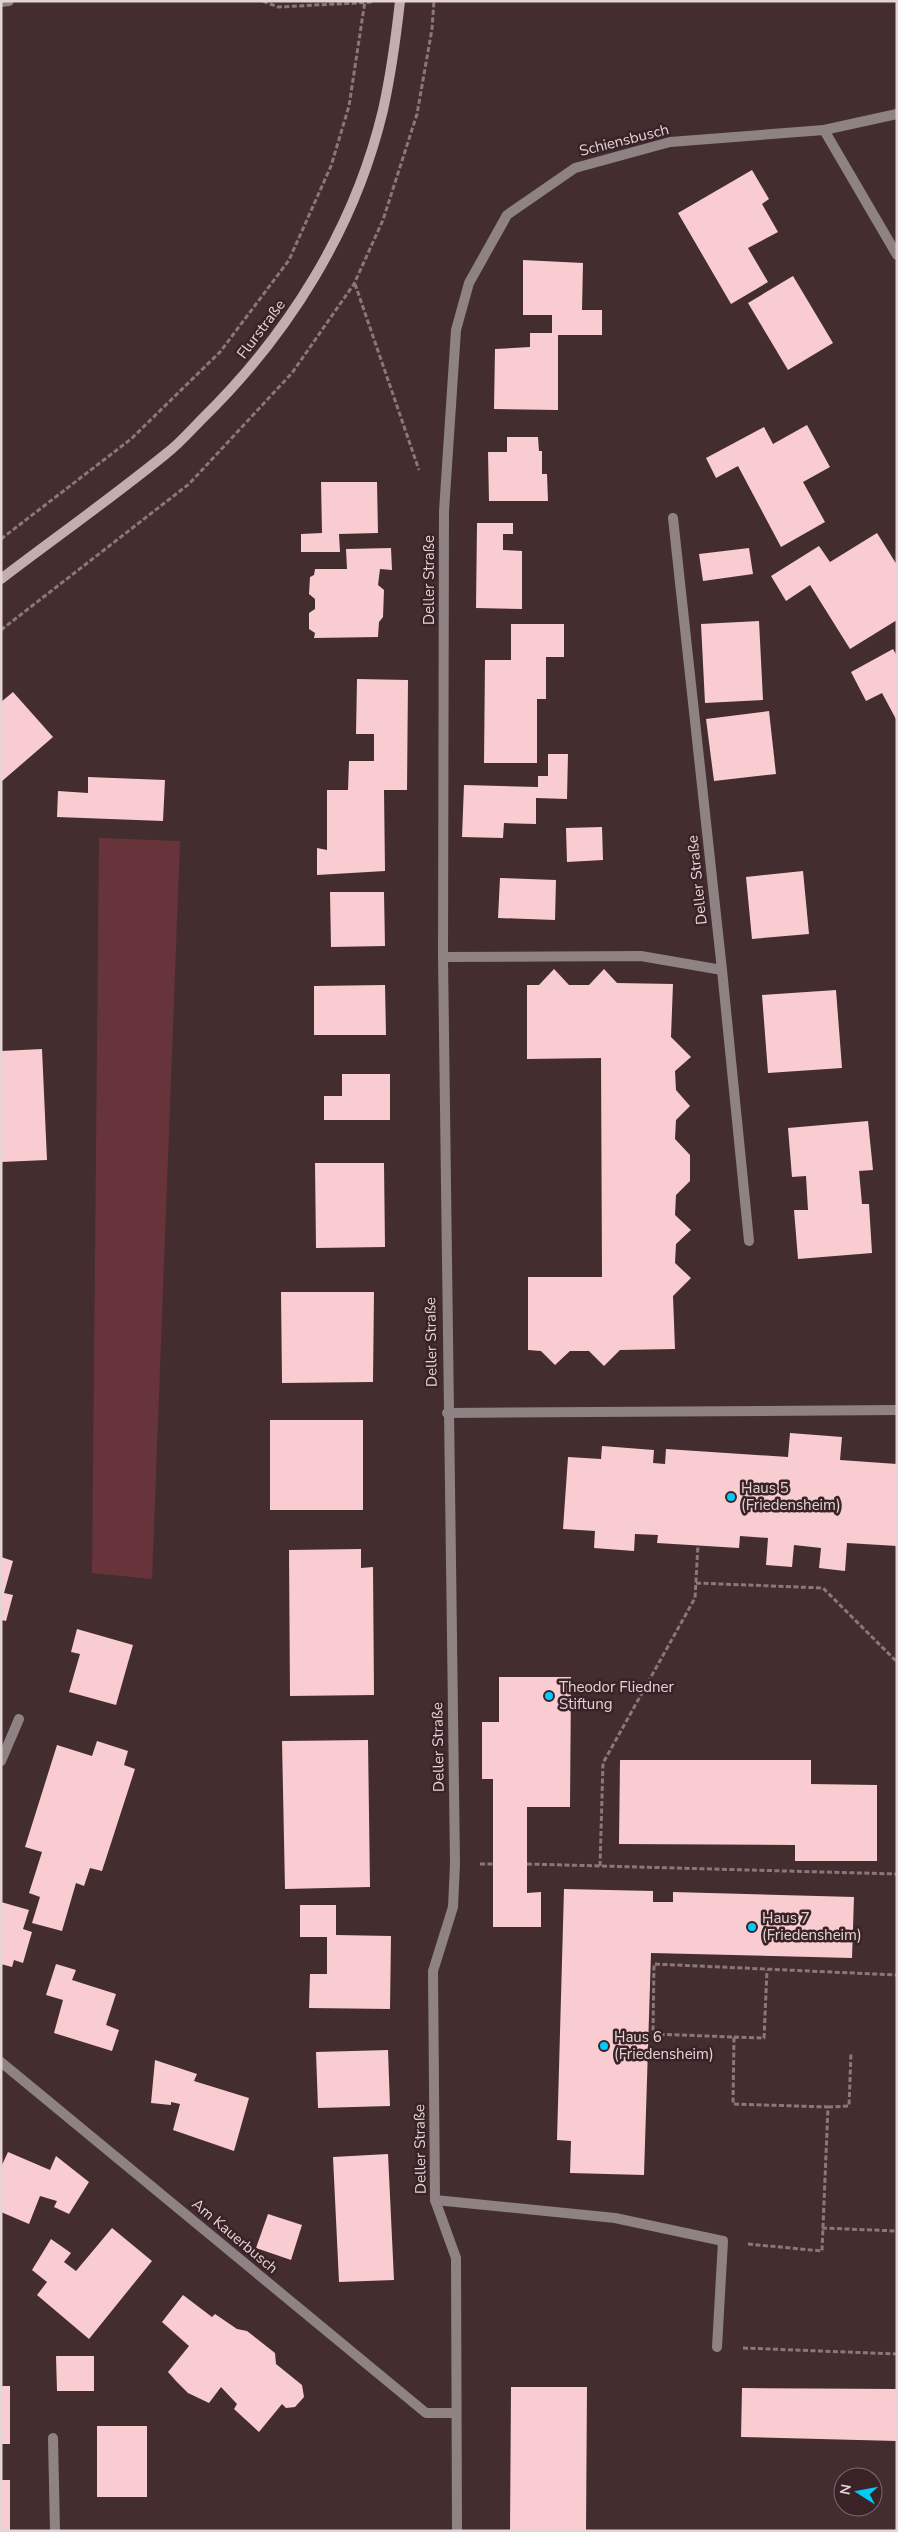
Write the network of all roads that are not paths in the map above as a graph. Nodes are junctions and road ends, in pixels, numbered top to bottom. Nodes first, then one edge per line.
1 (9, 1) edge
2 (400, 1) edge
3 (1, 2) edge
4 (897, 114) edge
5 (824, 130) junction
6 (507, 215) joint
7 (897, 255) edge
8 (673, 518) dead end
9 (1, 579) edge
10 (443, 957) junction
11 (722, 970) junction
12 (749, 1241) dead end
13 (897, 1410) edge
14 (447, 1413) junction
15 (19, 1719) dead end
16 (1, 1761) edge
17 (1, 2062) edge
18 (436, 2200) junction
19 (717, 2347) road end
20 (456, 2413) junction
21 (53, 2438) dead end
22 (55, 2531) edge
23 (457, 2531) edge

1 - 3 street
2 - 9 main road, Flurstraße
4 - 5 street, Schiensbusch
5 - 6 street, Schiensbusch
5 - 7 street
6 - 10 street, Deller Straße
8 - 11 street, Deller Straße
10 - 11 street
10 - 14 street, Deller Straße
11 - 12 street, Deller Straße
13 - 14 street
14 - 18 street, Deller Straße
15 - 16 street
17 - 20 street, Am Kauerbusch
18 - 19 street
18 - 20 street, Deller Straße
20 - 23 street, Deller Straße
21 - 22 street

